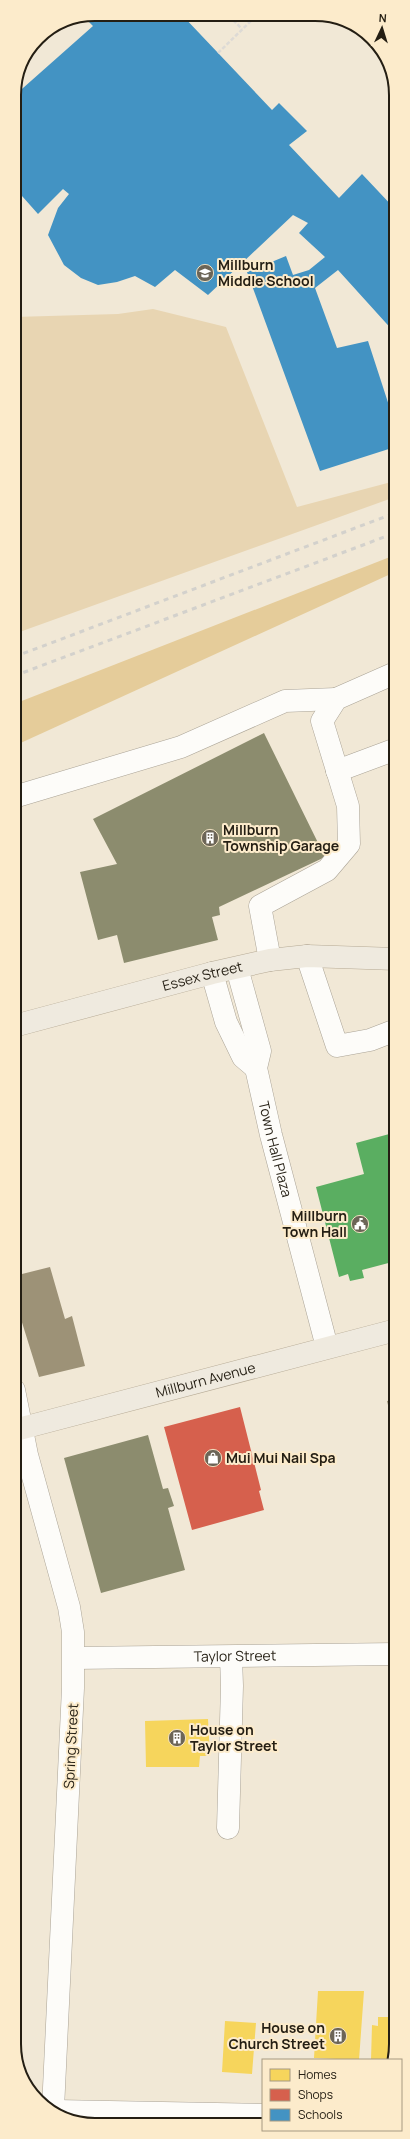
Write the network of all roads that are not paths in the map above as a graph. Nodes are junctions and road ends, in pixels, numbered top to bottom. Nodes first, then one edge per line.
1 (389, 676) edge
2 (336, 699) junction
3 (389, 752) edge
4 (337, 771) junction
5 (21, 795) edge
6 (307, 956) junction
7 (389, 959) edge
8 (270, 960) junction
9 (237, 968) junction
10 (212, 973) junction
11 (21, 1024) edge
12 (389, 1033) edge
13 (256, 1068) junction
14 (389, 1332) edge
15 (327, 1347) junction
16 (21, 1428) edge
17 (21, 1439) edge
18 (389, 1654) edge
19 (231, 1657) junction
20 (74, 1658) junction
21 (228, 1828) dead end
22 (53, 2105) edge
23 (65, 2111) edge
24 (262, 2115) edge

1 - 2 street
2 - 4 street
2 - 5 street
3 - 4 street
4 - 8 street
6 - 7 main road, Essex Street
6 - 8 main road, Essex Street
6 - 12 street
8 - 9 main road, Essex Street
9 - 10 main road, Essex Street
9 - 13 street, Town Hall Plaza
10 - 11 main road, Essex Street
10 - 13 street
13 - 15 street, Town Hall Plaza
14 - 15 main road, Millburn Avenue
15 - 16 main road, Millburn Avenue
17 - 20 street, Spring Street
18 - 19 street, Taylor Street
19 - 20 street, Taylor Street
19 - 21 street
20 - 22 street, Spring Street
23 - 24 street

